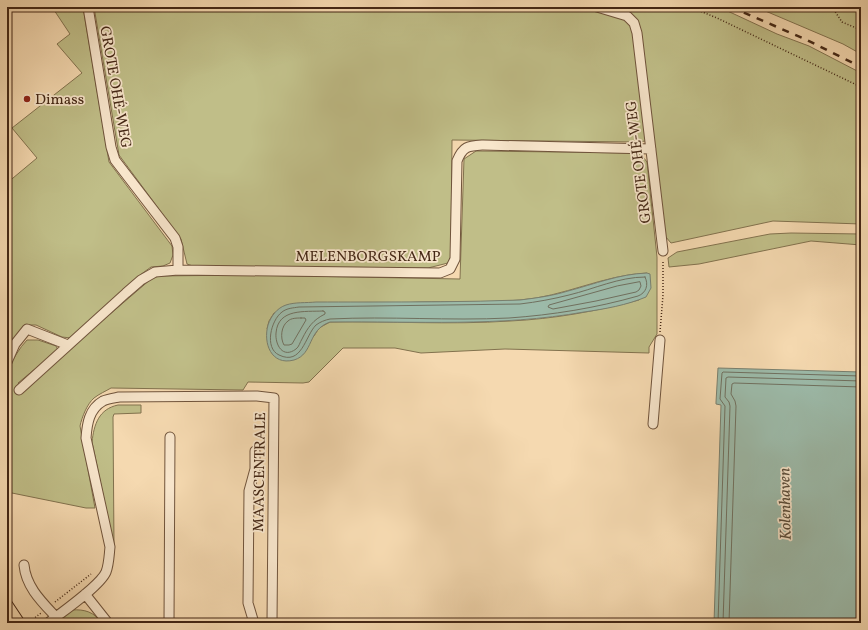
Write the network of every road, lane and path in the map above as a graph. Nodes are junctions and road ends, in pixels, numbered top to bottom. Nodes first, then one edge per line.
1 (88, 7) edge
2 (597, 7) edge
3 (690, 7) edge
4 (832, 7) edge
5 (861, 30) edge
6 (861, 87) edge
7 (651, 149) junction
8 (663, 251) joint
9 (178, 270) junction
10 (660, 340) joint
11 (68, 345) junction
12 (7, 362) edge
13 (19, 390) dead end
14 (653, 424) dead end
15 (170, 437) dead end
16 (255, 451) dead end
17 (24, 565) dead end
18 (91, 574) dead end
19 (85, 594) junction
20 (7, 605) edge
21 (47, 608) junction
22 (52, 620) edge
23 (19, 623) edge
24 (28, 623) edge
25 (108, 623) edge
26 (170, 623) edge
27 (254, 623) edge
28 (272, 623) edge

1 - 9 street, GROTE OHÉ-WEG
2 - 7 street, GROTE OHÉ-WEG
3 - 6 path
4 - 5 path
7 - 8 street, GROTE OHÉ-WEG
7 - 9 street, MELENBORGSKAMP
8 - 10 path
9 - 11 street, MELENBORGSKAMP
10 - 14 street
11 - 12 street
11 - 13 street, MELENBORGSKAMP
15 - 26 street
16 - 27 street
17 - 21 street
18 - 21 path
19 - 22 street
19 - 25 street
19 - 28 street, MAASCENTRALE
20 - 23 main road
21 - 22 street
21 - 24 path

